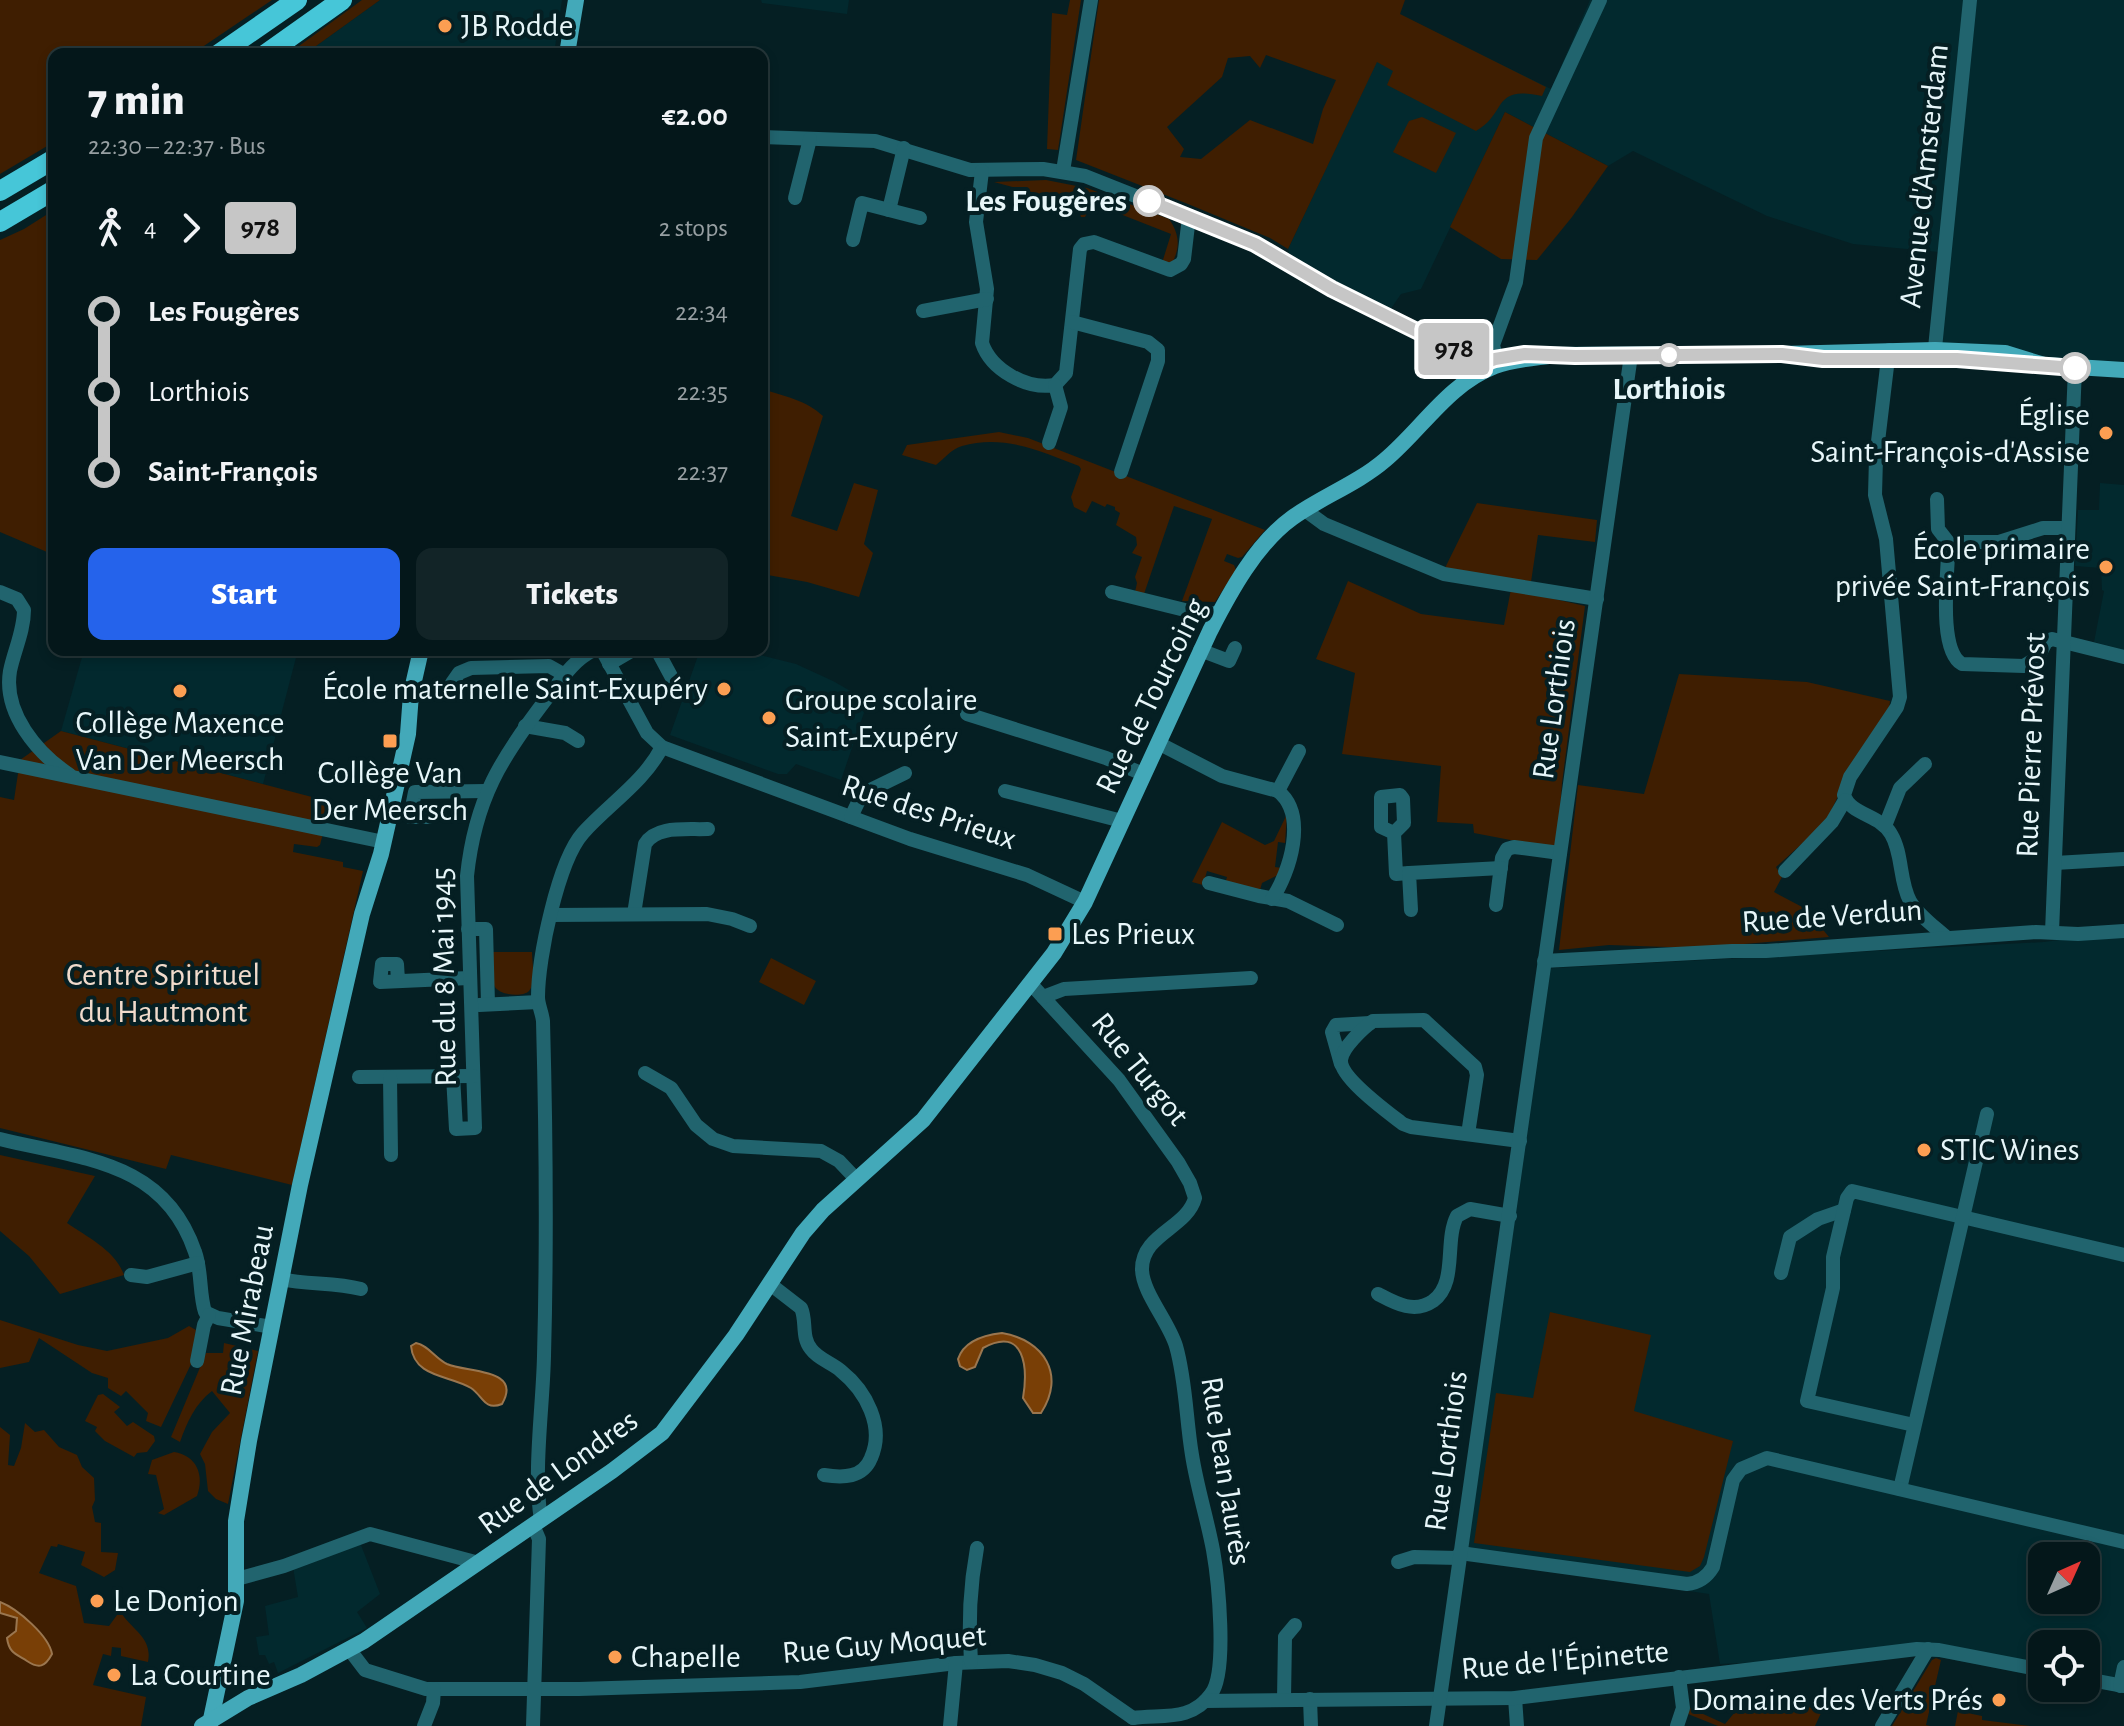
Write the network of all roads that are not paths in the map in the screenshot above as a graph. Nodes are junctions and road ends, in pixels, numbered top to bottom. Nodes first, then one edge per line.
1 (297, 0) edge
2 (342, 0) edge
3 (576, 0) edge
4 (1091, 0) edge
5 (1600, 0) edge
6 (1970, 0) edge
7 (228, 48) edge
8 (274, 48) edge
9 (568, 48) edge
10 (768, 137) edge
11 (810, 139) junction
12 (904, 148) junction
13 (48, 163) edge
14 (982, 171) junction
15 (1063, 171) junction
16 (0, 191) edge
17 (48, 194) edge
18 (795, 198) dead end
19 (889, 210) junction
20 (1189, 217) junction
21 (920, 218) dead end
22 (0, 222) edge
23 (853, 240) dead end
24 (987, 299) junction
25 (923, 311) dead end
26 (1072, 322) junction
27 (1889, 354) junction
28 (1934, 354) junction
29 (1631, 355) junction
30 (1488, 365) junction
31 (2075, 368) junction
32 (2124, 370) edge
33 (1055, 385) junction
34 (1049, 443) dead end
35 (1121, 472) dead end
36 (1937, 499) dead end
37 (1305, 510) junction
38 (2068, 528) junction
39 (1952, 547) junction
40 (0, 592) edge
41 (1112, 592) dead end
42 (1597, 599) junction
43 (1219, 613) junction
44 (2063, 642) junction
45 (1235, 648) dead end
46 (1200, 650) junction
47 (420, 656) edge
48 (488, 656) edge
49 (584, 656) edge
50 (660, 656) edge
51 (606, 657) edge
52 (2124, 657) edge
53 (489, 667) junction
54 (565, 675) junction
55 (452, 683) dead end
56 (679, 691) dead end
57 (967, 714) dead end
58 (525, 726) junction
59 (578, 741) dead end
60 (1158, 743) junction
61 (662, 747) junction
62 (1299, 751) dead end
63 (0, 762) edge
64 (1925, 764) dead end
65 (905, 773) dead end
66 (1143, 774) junction
67 (73, 777) junction
68 (486, 791) junction
69 (1005, 791) dead end
70 (1278, 791) junction
71 (1845, 800) junction
72 (430, 817) dead end
73 (851, 817) junction
74 (1122, 821) junction
75 (1885, 826) junction
76 (708, 829) dead end
77 (1394, 833) dead end
78 (380, 841) junction
79 (1560, 853) junction
80 (2124, 859) edge
81 (2055, 863) junction
82 (1497, 868) junction
83 (1785, 871) dead end
84 (1409, 873) junction
85 (1209, 883) dead end
86 (1272, 899) junction
87 (1085, 902) junction
88 (1496, 905) dead end
89 (1411, 910) dead end
90 (634, 914) junction
91 (551, 915) junction
92 (1337, 925) dead end
93 (750, 926) dead end
94 (468, 929) junction
95 (2124, 931) edge
96 (2052, 932) junction
97 (1946, 937) junction
98 (1544, 961) junction
99 (469, 978) junction
100 (1251, 978) dead end
101 (398, 981) dead end
102 (1031, 984) junction
103 (1043, 997) junction
104 (538, 1002) junction
105 (488, 1004) junction
106 (470, 1005) junction
107 (1370, 1023) junction
108 (1341, 1065) junction
109 (645, 1073) dead end
110 (453, 1076) junction
111 (473, 1076) junction
112 (359, 1077) dead end
113 (390, 1077) junction
114 (1987, 1114) dead end
115 (1468, 1134) junction
116 (0, 1139) edge
117 (1516, 1141) junction
118 (391, 1155) dead end
119 (857, 1180) junction
120 (1195, 1198) joint
121 (1844, 1210) junction
122 (1506, 1215) junction
123 (1963, 1216) junction
124 (2124, 1255) edge
125 (198, 1263) junction
126 (1781, 1273) dead end
127 (131, 1275) dead end
128 (281, 1279) junction
129 (770, 1284) junction
130 (361, 1289) dead end
131 (1378, 1294) dead end
132 (209, 1315) junction
133 (272, 1327) junction
134 (197, 1361) dead end
135 (1914, 1425) junction
136 (824, 1475) dead end
137 (1900, 1489) junction
138 (537, 1523) junction
139 (2124, 1542) edge
140 (977, 1548) dead end
141 (1460, 1556) junction
142 (1398, 1562) dead end
143 (479, 1563) junction
144 (237, 1579) junction
145 (1295, 1625) dead end
146 (349, 1649) junction
147 (1928, 1649) junction
148 (963, 1662) junction
149 (2028, 1667) edge
150 (2124, 1667) edge
151 (1679, 1677) junction
152 (2100, 1682) edge
153 (2122, 1686) edge
154 (534, 1688) junction
155 (434, 1689) junction
156 (1515, 1698) junction
157 (1284, 1699) junction
158 (1310, 1699) junction
159 (1440, 1699) junction
160 (1205, 1701) junction
161 (1184, 1714) junction
162 (1130, 1722) edge
163 (208, 1724) edge
164 (424, 1726) edge
165 (533, 1726) edge
166 (950, 1726) edge
167 (1195, 1726) edge
168 (1311, 1726) edge
169 (1436, 1726) edge
170 (1517, 1726) edge
171 (1677, 1726) edge
172 (1882, 1726) edge

1 - 7 highway
2 - 8 highway
3 - 9 main road
4 - 15 street
5 - 30 street
6 - 28 street, Avenue d'Amsterdam
10 - 11 street
11 - 12 street
11 - 18 street
12 - 14 street
12 - 19 street
13 - 16 highway
14 - 15 street
14 - 24 street
15 - 20 street
17 - 22 highway
19 - 21 street
19 - 23 street
20 - 26 street
20 - 30 street
24 - 25 street
24 - 33 street
26 - 33 street
26 - 35 street
27 - 28 main road, Rue de Tourcoing
27 - 29 main road, Rue de Tourcoing
27 - 71 street
28 - 31 main road, Rue de Tourcoing
29 - 30 main road, Rue de Tourcoing
29 - 42 street, Rue Lorthiois
30 - 37 main road, Rue de Tourcoing
31 - 32 main road, Rue de Tourcoing
31 - 38 street, Rue Pierre Prévost
33 - 34 street
36 - 39 street
37 - 42 street
37 - 43 main road, Rue de Tourcoing
38 - 39 street
38 - 44 street, Rue Pierre Prévost
39 - 44 street
40 - 67 street
41 - 43 street
42 - 79 street, Rue Lorthiois
43 - 46 main road, Rue de Tourcoing
44 - 52 street
44 - 81 street, Rue Pierre Prévost
45 - 46 street
46 - 60 main road, Rue de Tourcoing
47 - 78 main road, Rue Mirabeau
48 - 53 street
49 - 54 street, Rue du 8 Mai 1945
50 - 56 street
51 - 61 street
53 - 54 street
53 - 55 street
54 - 58 street, Rue du 8 Mai 1945
57 - 66 street
58 - 59 street
58 - 68 street, Rue du 8 Mai 1945
60 - 66 main road, Rue de Tourcoing
60 - 70 street
61 - 73 street, Rue des Prieux
61 - 91 street
62 - 70 street
63 - 67 street
64 - 75 street
65 - 73 street
66 - 74 main road, Rue de Tourcoing
67 - 78 street
68 - 72 street
68 - 94 street, Rue du 8 Mai 1945
69 - 74 street
70 - 86 street
71 - 75 street
71 - 83 street
73 - 87 street, Rue des Prieux
74 - 87 main road, Rue de Tourcoing
75 - 97 street
76 - 90 street
77 - 84 street
78 - 128 main road, Rue Mirabeau
79 - 82 street
79 - 98 street, Rue Lorthiois
80 - 81 street
81 - 96 street, Rue Pierre Prévost
82 - 84 street
82 - 88 street
84 - 89 street
85 - 86 street
86 - 92 street
87 - 102 main road, Rue de Tourcoing
90 - 91 street
90 - 93 street
91 - 104 street
94 - 99 street, Rue du 8 Mai 1945
94 - 105 street
95 - 96 street, Rue de Verdun
96 - 97 street, Rue de Verdun
97 - 98 street, Rue de Verdun
98 - 117 street, Rue Lorthiois
99 - 101 street
99 - 106 street, Rue du 8 Mai 1945
100 - 103 street
102 - 103 street, Rue Turgot
102 - 119 main road, Rue de Londres
103 - 120 street, Rue Turgot
104 - 105 street
104 - 138 street
105 - 106 street
106 - 111 street, Rue du 8 Mai 1945
107 - 108 street
107 - 108 street
107 - 115 street
108 - 115 street
109 - 119 street
110 - 111 street
110 - 111 street, Rue du 8 Mai 1945
110 - 113 street
112 - 113 street
113 - 118 street
114 - 123 street
115 - 117 street
116 - 125 street
117 - 122 street, Rue Lorthiois
119 - 129 main road, Rue de Londres
120 - 160 street, Rue Jean Jaurès
121 - 123 street
121 - 126 street
121 - 135 street
122 - 131 street
122 - 141 street, Rue Lorthiois
123 - 124 street
123 - 135 street
125 - 127 street
125 - 132 street
128 - 130 street
128 - 133 main road, Rue Mirabeau
129 - 136 street
129 - 138 main road, Rue de Londres
132 - 133 street
132 - 134 street
133 - 144 main road, Rue Mirabeau
135 - 137 street
137 - 139 street
137 - 141 street
138 - 143 main road, Rue de Londres
138 - 154 street
140 - 148 street
141 - 142 street, Rue Lorthiois
141 - 159 street, Rue Lorthiois
143 - 144 street
143 - 146 main road, Rue de Londres
144 - 163 main road, Rue Mirabeau
145 - 157 street
146 - 155 street, Rue Guy Moquet
146 - 163 main road, Rue de Londres
147 - 149 street, Rue de l'Épinette
147 - 151 street, Rue de l'Épinette
147 - 172 street
148 - 154 street, Rue Guy Moquet
148 - 162 street, Rue Guy Moquet
148 - 166 street
150 - 153 street
151 - 156 street, Rue de l'Épinette
151 - 171 street
152 - 153 street
154 - 155 street, Rue Guy Moquet
154 - 165 street
155 - 164 street
156 - 159 street, Rue de l'Épinette
156 - 170 street
157 - 158 street, Rue de l'Épinette
157 - 160 street, Rue de l'Épinette
158 - 159 street, Rue de l'Épinette
158 - 168 street
159 - 169 street, Rue Lorthiois
160 - 161 street
161 - 162 street
161 - 167 street

